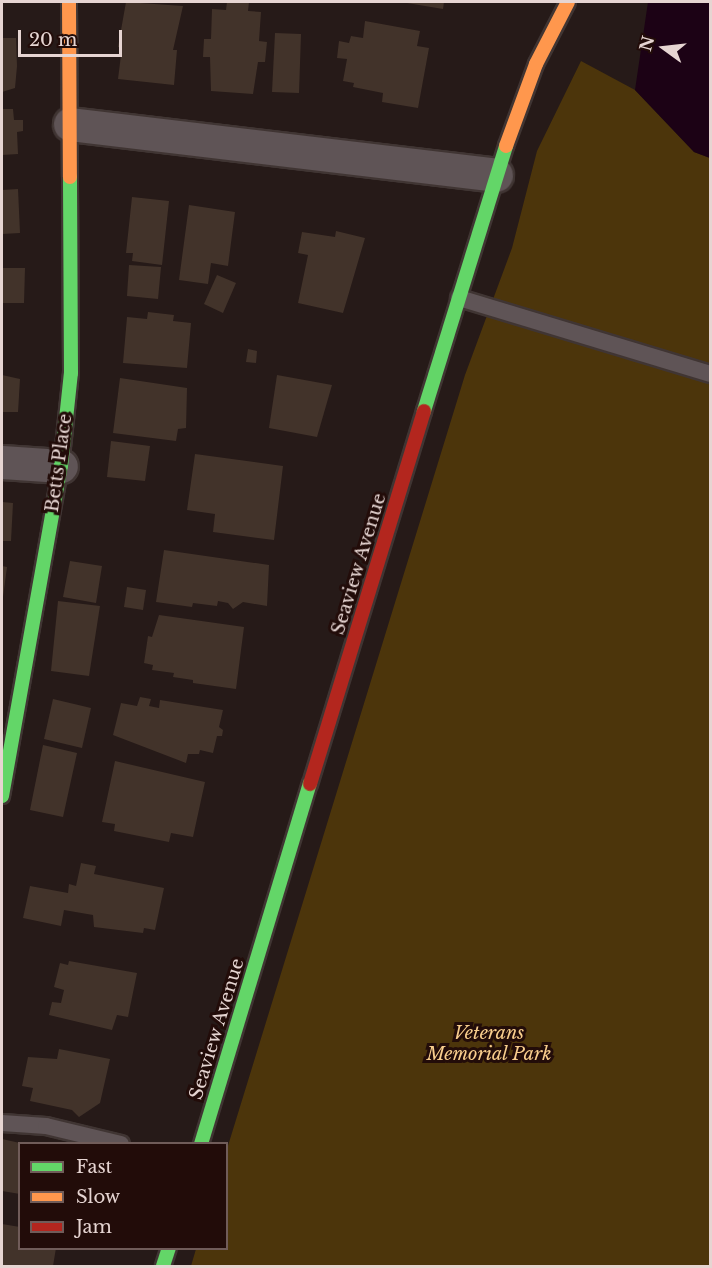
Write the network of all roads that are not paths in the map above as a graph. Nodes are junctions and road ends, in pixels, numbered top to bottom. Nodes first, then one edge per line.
1 (69, 2) edge
2 (568, 2) edge
3 (70, 124) junction
4 (496, 175) junction
5 (459, 298) junction
6 (711, 374) edge
7 (2, 462) edge
8 (61, 466) junction
9 (2, 796) edge
10 (2, 1124) edge
11 (118, 1142) edge
12 (201, 1142) edge
13 (168, 1250) edge
14 (163, 1266) edge

1 - 3 street, Betts Place
2 - 4 street, Seaview Avenue
3 - 4 street
3 - 8 street, Betts Place
4 - 5 street, Seaview Avenue
5 - 6 lane
5 - 12 street, Seaview Avenue
7 - 8 street
8 - 9 street, Betts Place
10 - 11 lane
13 - 14 street

